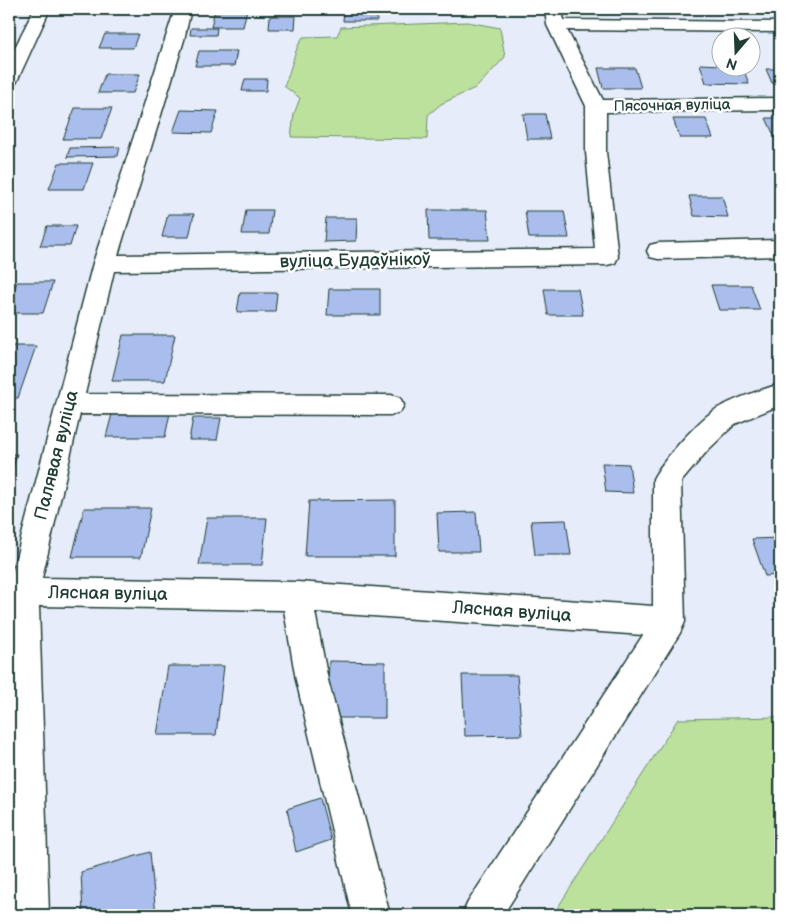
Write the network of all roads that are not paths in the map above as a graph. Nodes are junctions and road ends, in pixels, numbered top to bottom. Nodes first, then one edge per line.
1 (42, 9) edge
2 (183, 9) edge
3 (554, 17) edge
4 (780, 27) edge
5 (9, 79) edge
6 (780, 104) edge
7 (596, 106) junction
8 (780, 248) edge
9 (658, 251) dead end
10 (607, 257) joint
11 (104, 263) junction
12 (780, 394) edge
13 (68, 404) junction
14 (391, 405) dead end
15 (16, 594) edge
16 (297, 596) junction
17 (669, 622) junction
18 (30, 915) edge
19 (371, 915) edge
20 (481, 915) edge

1 - 5 street
2 - 11 street, Палявая вуліца
3 - 4 street
3 - 7 street
6 - 7 street, Пясочная вуліца
7 - 10 street, Пясочная вуліца
8 - 9 street
10 - 11 street, вуліца Будаўнікоў
11 - 13 street, Палявая вуліца
12 - 17 street
13 - 14 street
13 - 15 street, Палявая вуліца
15 - 16 street, Лясная вуліца
15 - 18 street, Палявая вуліца
16 - 17 street, Лясная вуліца
16 - 19 street
17 - 20 street

